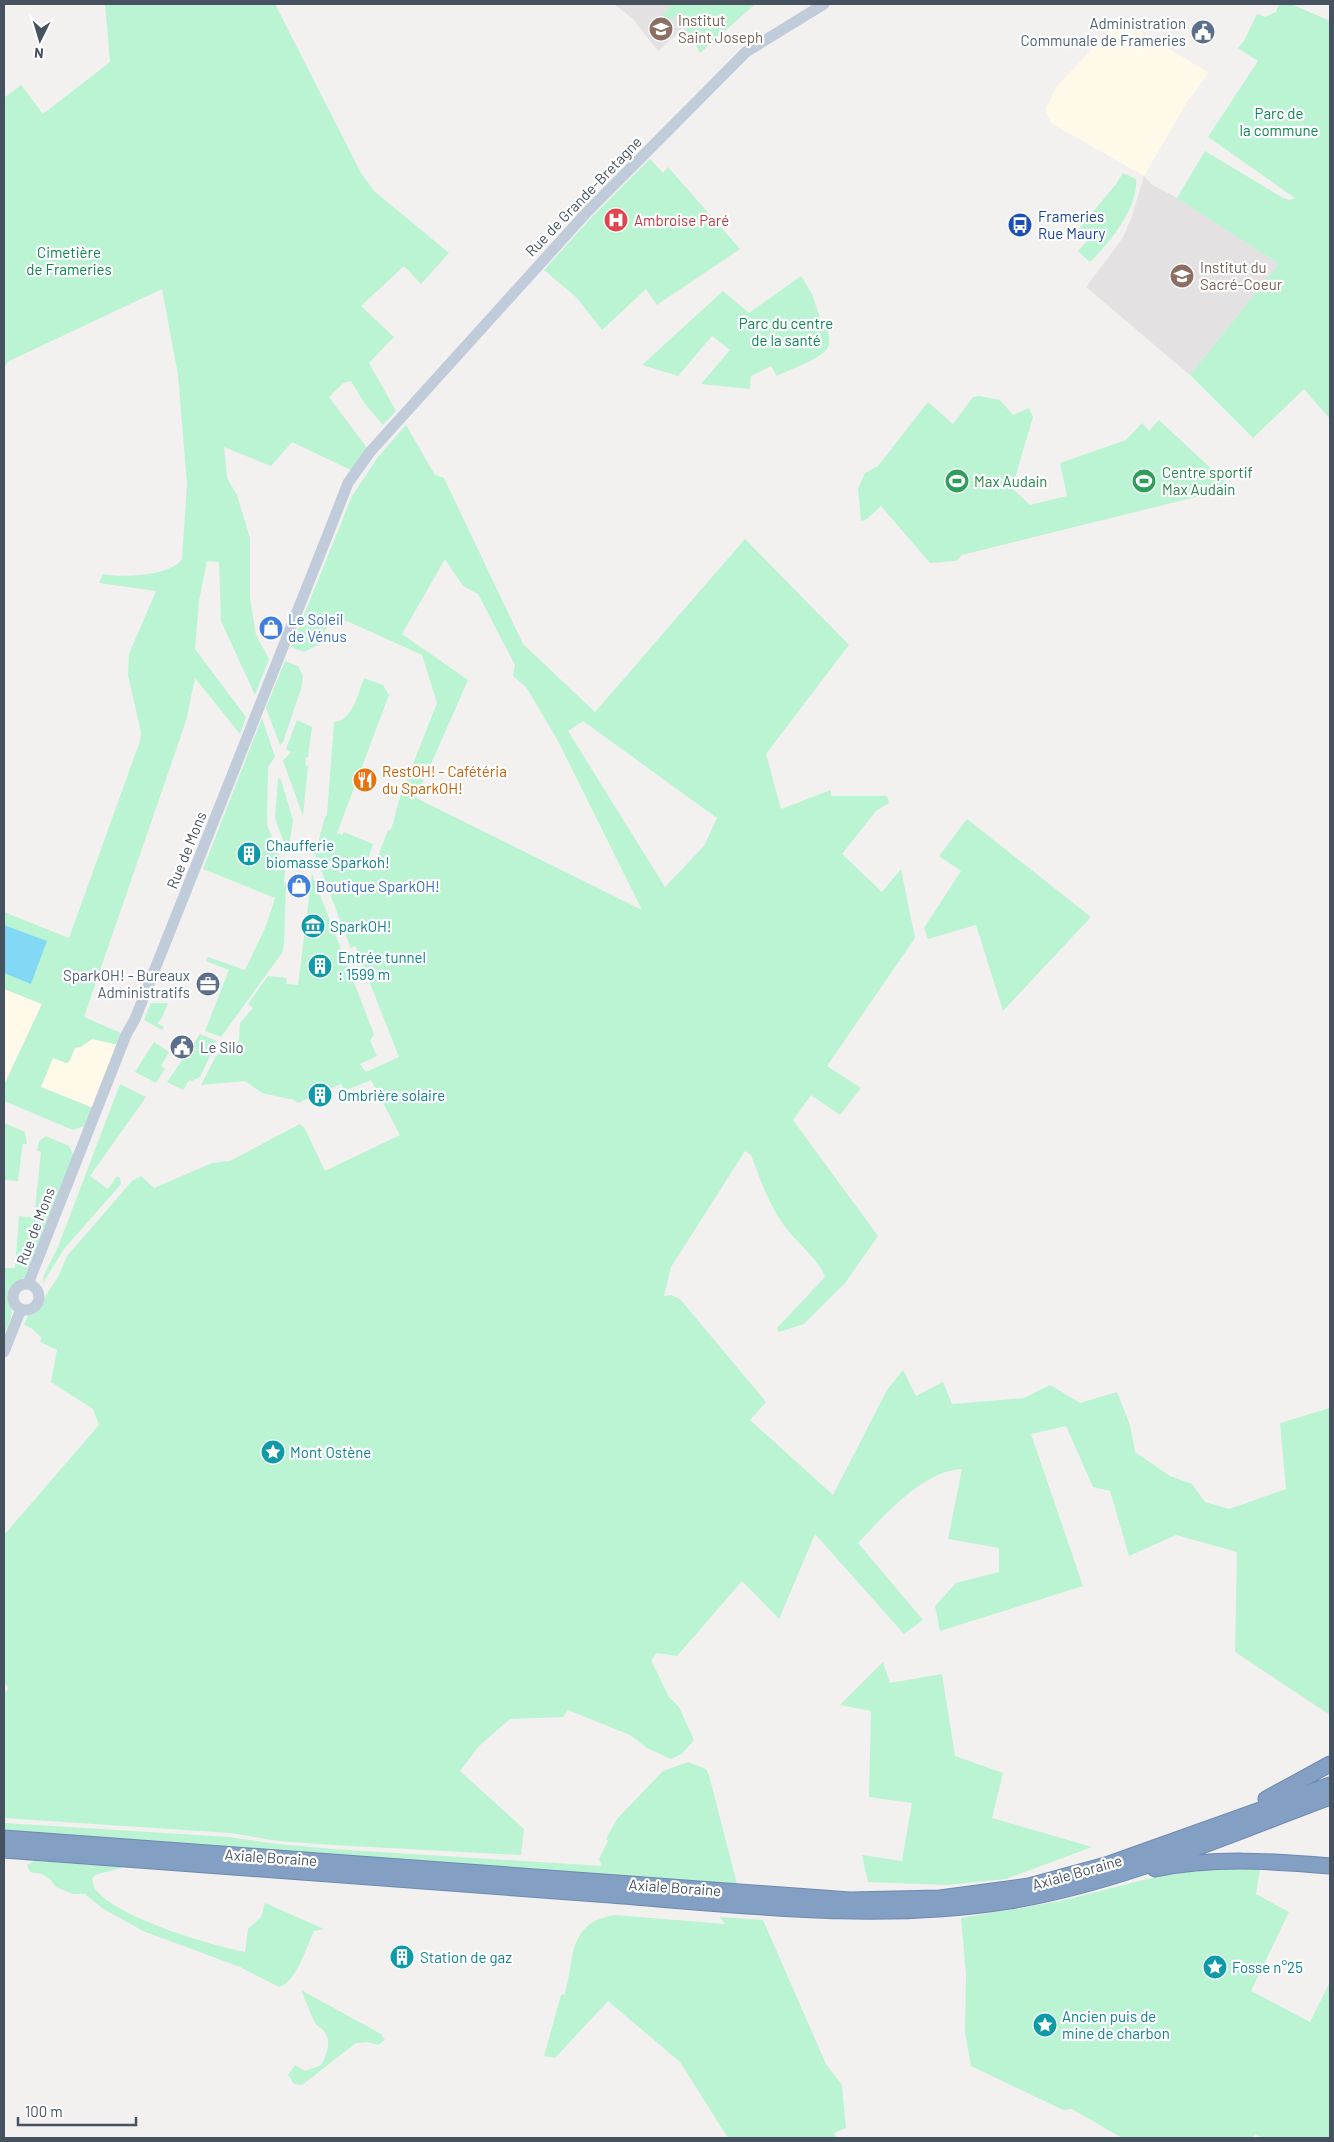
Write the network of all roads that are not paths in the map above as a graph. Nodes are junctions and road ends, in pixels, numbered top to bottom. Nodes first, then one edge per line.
1 (824, 4) edge
2 (386, 435) joint
3 (32, 1286) junction
4 (21, 1310) junction
5 (4, 1352) edge
6 (1330, 1764) edge
7 (1330, 1785) edge
8 (1330, 1797) edge
9 (1194, 1834) junction
10 (4, 1838) edge
11 (4, 1850) edge
12 (1330, 1866) edge
13 (1066, 1890) junction
14 (713, 1896) junction
15 (982, 1900) junction

1 - 2 main road, Rue de Grande-Bretagne
2 - 3 main road, Rue de Mons
3 - 4 main road
3 - 4 main road
4 - 5 main road
6 - 9 highway
7 - 9 highway, Axiale Boraine
8 - 13 highway, Axiale Boraine
9 - 15 highway, Axiale Boraine
10 - 14 highway, Axiale Boraine
11 - 14 highway, Axiale Boraine
12 - 13 highway
13 - 15 highway, Axiale Boraine
14 - 15 highway, Axiale Boraine

